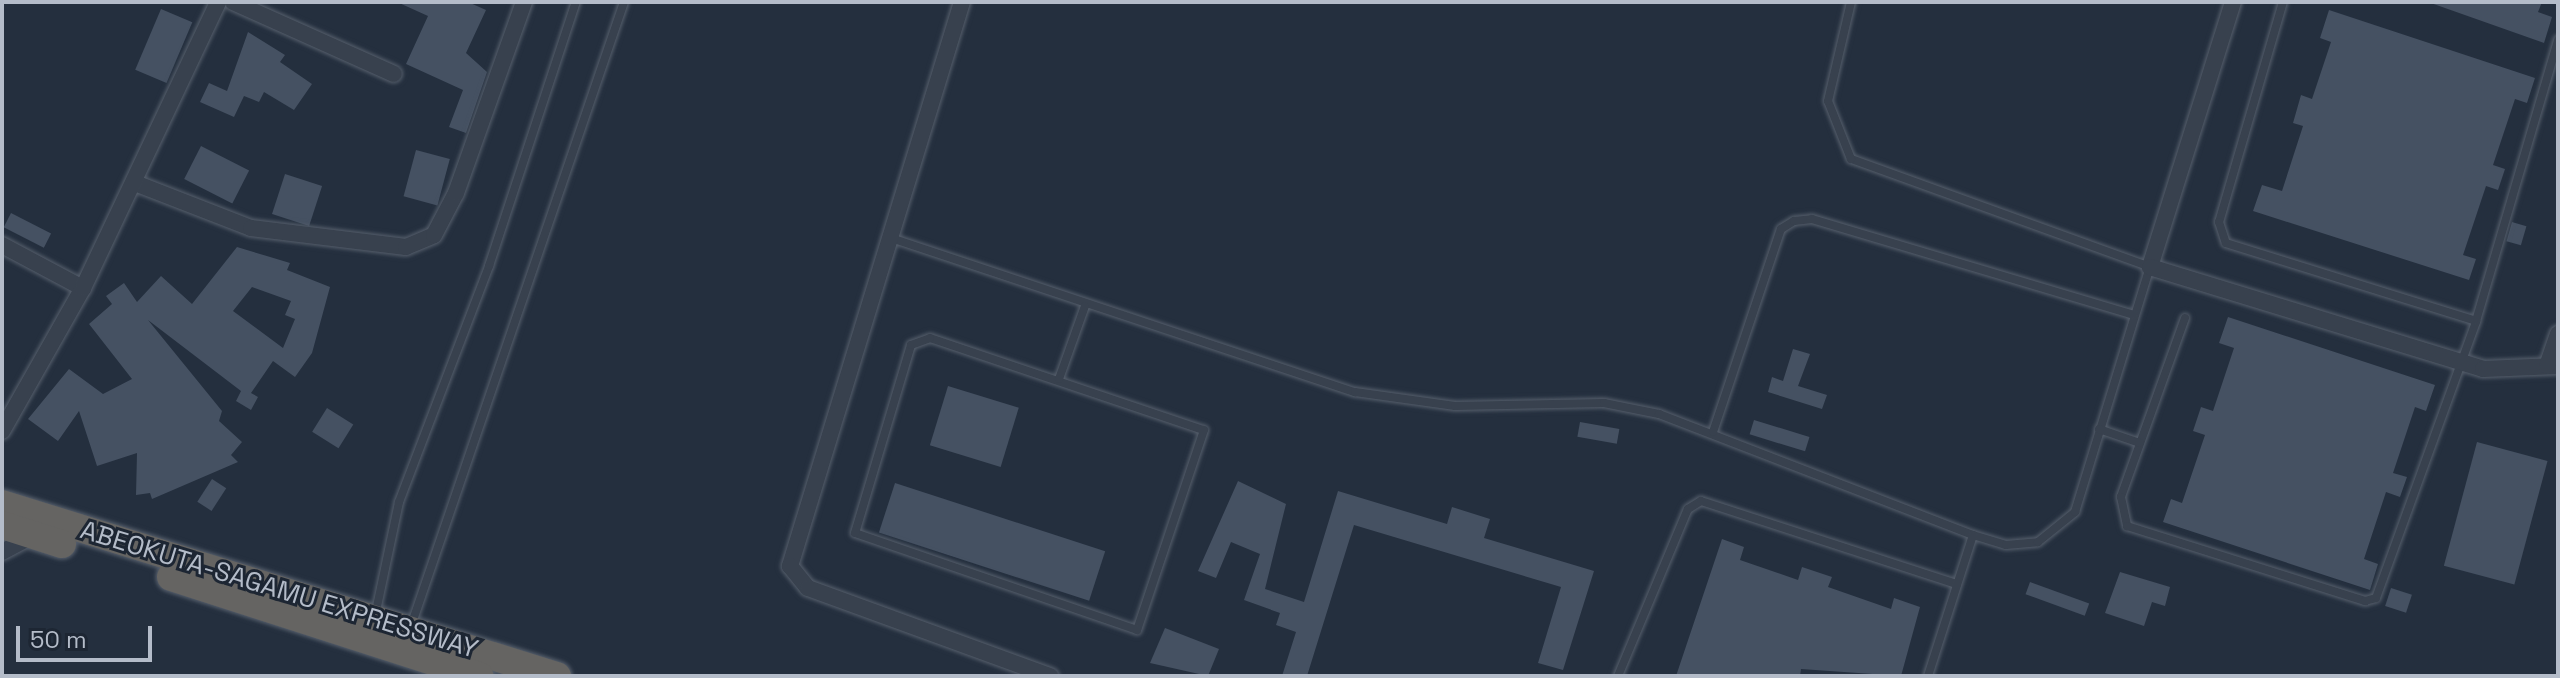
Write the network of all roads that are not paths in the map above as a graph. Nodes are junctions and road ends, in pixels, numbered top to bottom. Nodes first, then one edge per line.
1 (218, 2) edge
2 (233, 2) edge
3 (524, 2) edge
4 (576, 2) edge
5 (624, 2) edge
6 (962, 2) edge
7 (1851, 2) edge
8 (2233, 2) edge
9 (2283, 2) edge
10 (2558, 40) edge
11 (394, 74) dead end
12 (135, 183) junction
13 (887, 236) junction
14 (2, 245) edge
15 (2150, 267) junction
16 (83, 288) junction
17 (1085, 306) junction
18 (2134, 315) junction
19 (2185, 318) dead end
20 (2476, 321) junction
21 (2558, 334) edge
22 (2461, 363) junction
23 (2554, 369) edge
24 (1059, 379) junction
25 (2099, 429) junction
26 (2, 431) edge
27 (1713, 432) junction
28 (2140, 443) junction
29 (2, 504) edge
30 (2, 525) edge
31 (46, 529) junction
32 (1973, 535) junction
33 (2, 552) edge
34 (1957, 584) junction
35 (369, 626) junction
36 (404, 638) junction
37 (464, 674) edge
38 (557, 676) edge
39 (1050, 676) edge
40 (1618, 676) edge
41 (1928, 676) edge

1 - 12 street
2 - 11 street
3 - 12 street
4 - 35 lane
5 - 36 lane
6 - 13 street
7 - 15 lane
8 - 15 street
9 - 20 lane
10 - 20 lane
12 - 16 street
13 - 17 lane
13 - 39 street
14 - 16 street
15 - 18 lane
15 - 22 street
16 - 26 street
17 - 24 lane
17 - 27 lane
18 - 25 lane
18 - 27 lane
19 - 28 lane
20 - 22 lane
21 - 23 street
22 - 23 street
22 - 28 lane
24 - 24 lane
25 - 28 lane
25 - 32 lane
27 - 32 lane
29 - 31 highway, ABEOKUTA-SAGAMU EXPRESSWAY
30 - 31 highway, ABEOKUTA-SAGAMU EXPRESSWAY
31 - 33 street
31 - 35 highway, ABEOKUTA-SAGAMU EXPRESSWAY
32 - 34 lane
34 - 40 lane
34 - 41 lane
35 - 36 highway, ABEOKUTA-SAGAMU EXPRESSWAY
36 - 37 highway, ABEOKUTA-SAGAMU EXPRESSWAY
36 - 38 highway, ABEOKUTA-SAGAMU EXPRESSWAY

